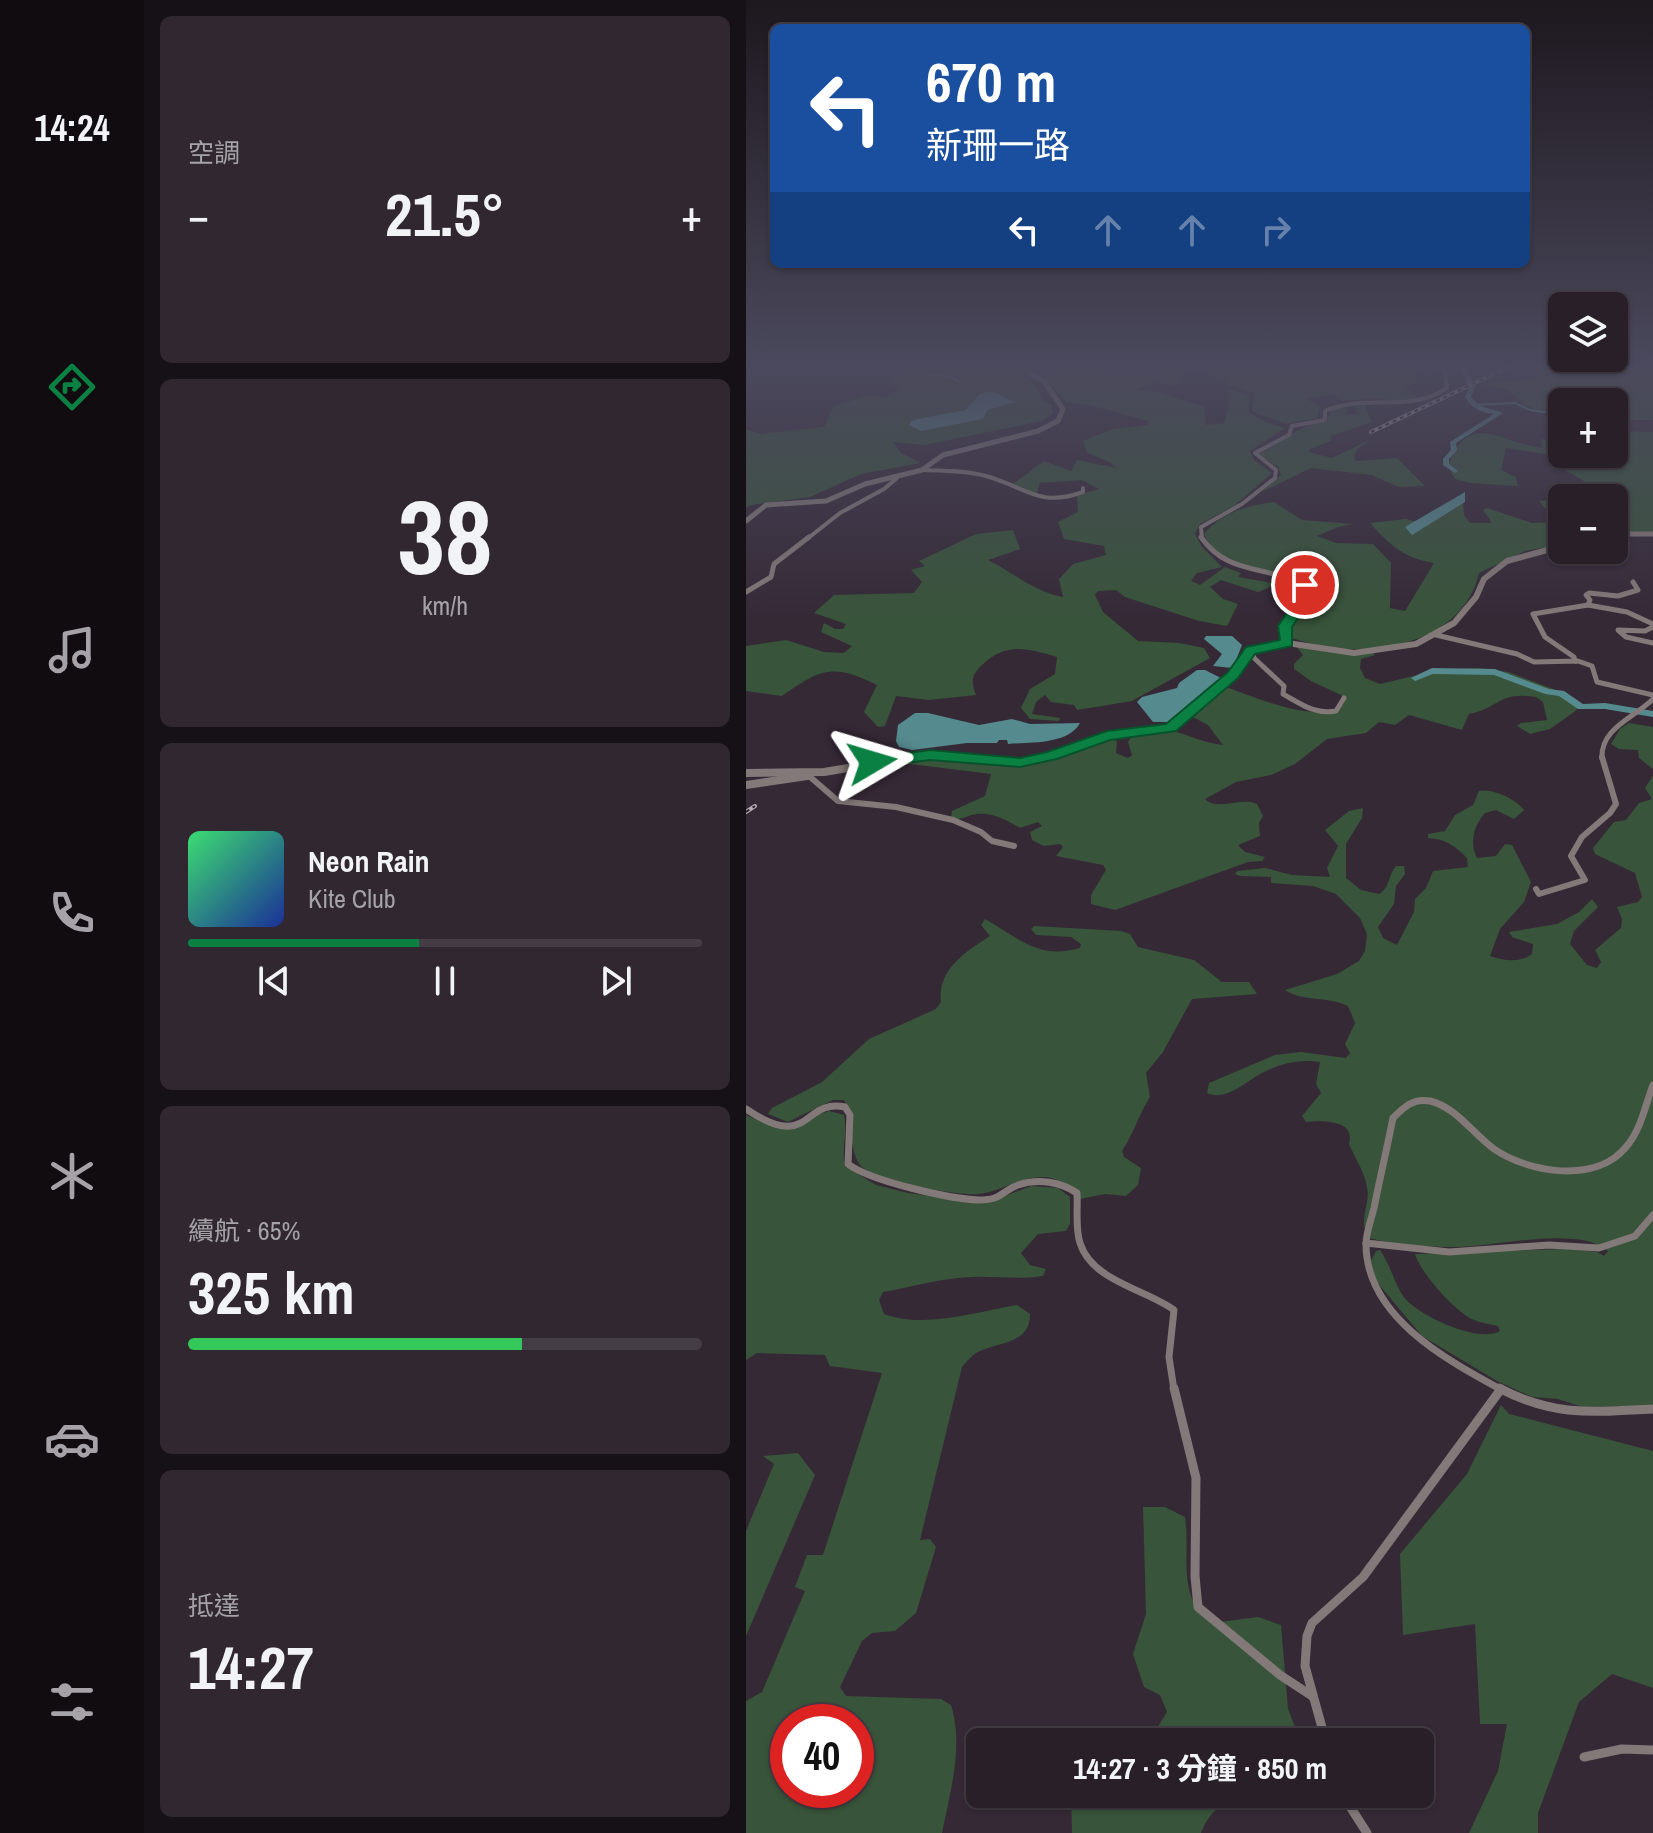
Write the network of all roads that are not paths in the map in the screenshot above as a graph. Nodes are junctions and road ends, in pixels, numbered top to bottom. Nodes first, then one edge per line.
1 (970, 449) edge
2 (1263, 449) edge
3 (922, 470) junction
4 (897, 478) junction
5 (1083, 488) dead end
6 (746, 521) edge
7 (1628, 534) edge
8 (1653, 534) edge
9 (1548, 550) edge
10 (1633, 582) dead end
11 (746, 592) edge
12 (1588, 605) junction
13 (1653, 625) edge
14 (1436, 635) junction
15 (1287, 643) junction
16 (1653, 643) edge
17 (1251, 650) junction
18 (1575, 661) junction
19 (1653, 697) edge
20 (1344, 698) dead end
21 (746, 773) edge
22 (812, 774) junction
23 (790, 776) junction
24 (746, 785) edge
25 (1014, 846) dead end
26 (1536, 889) dead end
27 (1653, 1085) edge
28 (746, 1109) edge
29 (1653, 1215) edge
30 (1366, 1243) junction
31 (1501, 1389) junction
32 (1653, 1409) edge
33 (1312, 1696) junction
34 (1322, 1728) edge
35 (1653, 1750) edge
36 (1584, 1757) dead end
37 (1351, 1808) edge
38 (1367, 1833) edge

1 - 3 street
2 - 15 street
3 - 4 street
3 - 5 street
4 - 6 street
4 - 11 street
7 - 8 street
9 - 14 street
10 - 12 street
12 - 13 street
12 - 18 street
13 - 16 street
14 - 15 street
14 - 18 street
15 - 17 street
17 - 20 street
17 - 22 street
18 - 19 street
19 - 26 street
21 - 23 street
22 - 23 street
22 - 25 street
23 - 24 street
27 - 30 street
28 - 33 street
29 - 30 street
30 - 31 street
31 - 32 street
31 - 33 street
33 - 34 street
35 - 36 street
37 - 38 street

